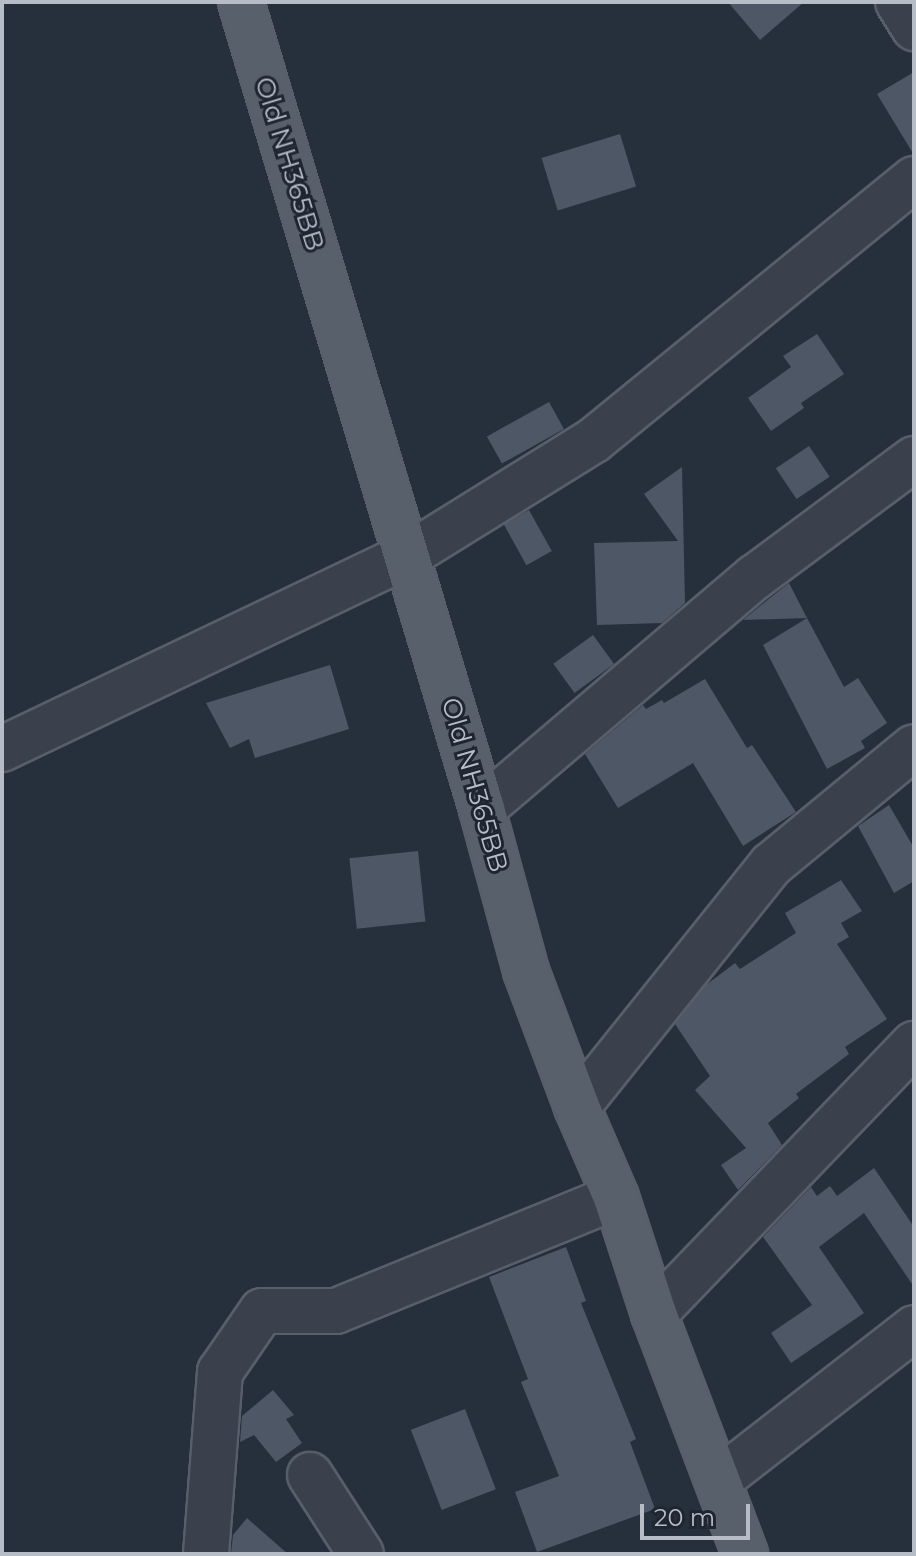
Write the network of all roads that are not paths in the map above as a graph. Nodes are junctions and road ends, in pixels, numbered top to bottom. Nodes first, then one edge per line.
1 (241, 2) edge
2 (898, 2) edge
3 (914, 28) edge
4 (914, 179) edge
5 (914, 459) edge
6 (407, 556) junction
7 (914, 747) edge
8 (2, 749) edge
9 (482, 809) junction
10 (914, 1044) edge
11 (577, 1107) junction
12 (616, 1197) junction
13 (654, 1314) junction
14 (914, 1328) edge
15 (310, 1475) dead end
16 (719, 1480) junction
17 (206, 1554) edge
18 (361, 1554) edge
19 (745, 1554) edge

1 - 6 main road, Old NH365BB
2 - 3 street
4 - 6 street
5 - 9 street
6 - 8 street
6 - 9 main road, Old NH365BB
7 - 11 street
9 - 11 main road, Old NH365BB
10 - 13 street
11 - 12 main road, Old NH365BB
12 - 13 main road, Old NH365BB
12 - 17 street
13 - 16 main road, Old NH365BB
14 - 16 street
15 - 18 street
16 - 19 main road, Old NH365BB

